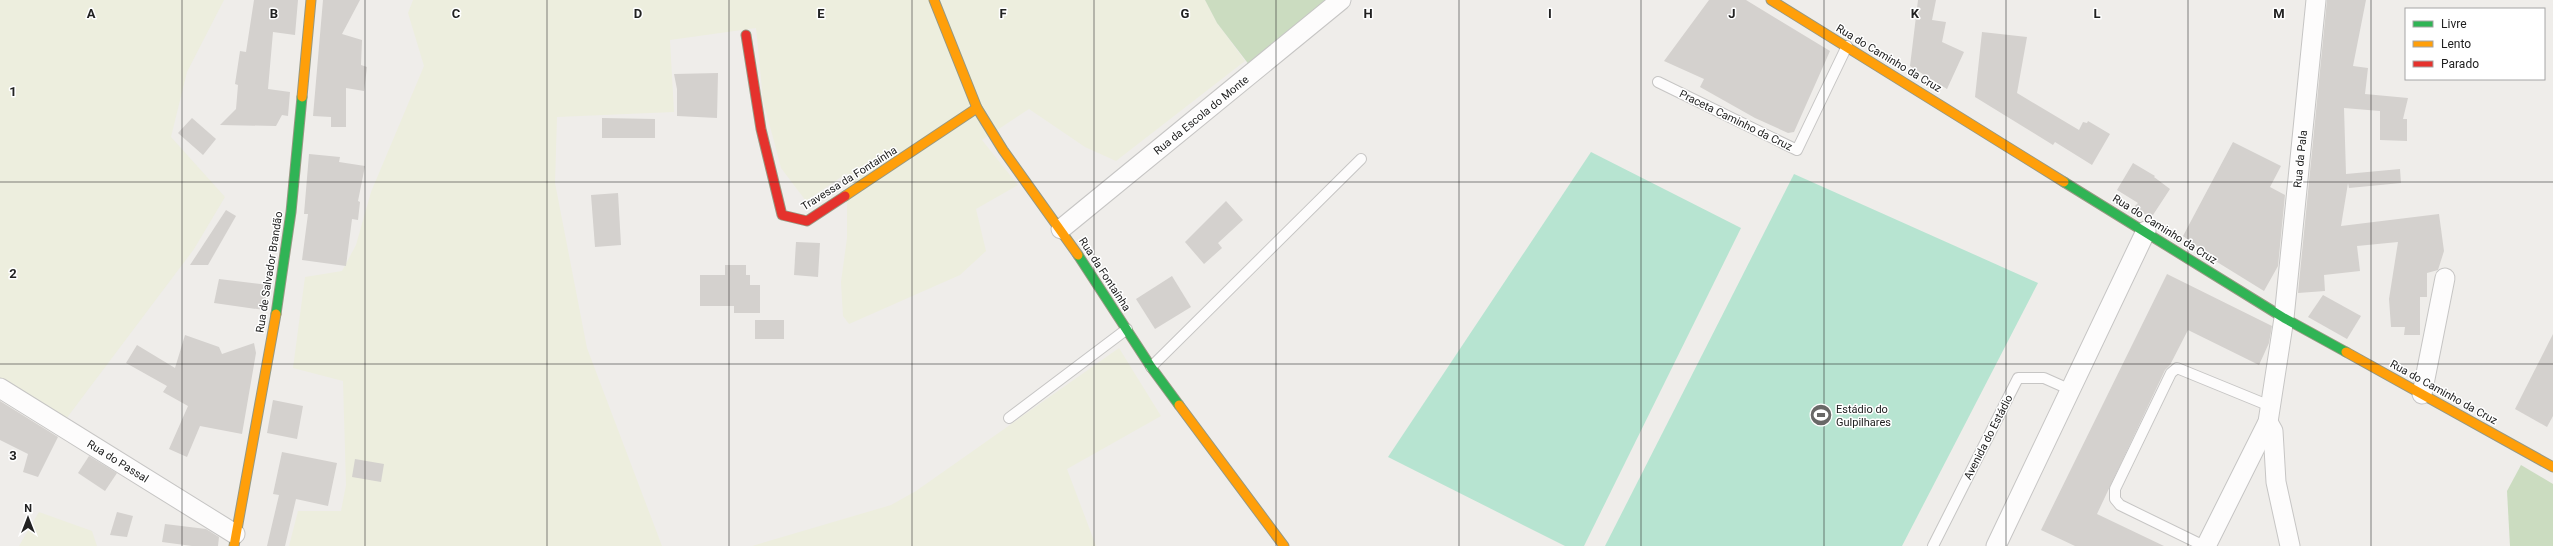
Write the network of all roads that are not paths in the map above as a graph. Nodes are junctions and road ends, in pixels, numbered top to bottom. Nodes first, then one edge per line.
1 (311, 0) edge
2 (934, 0) edge
3 (1341, 0) edge
4 (1771, 0) edge
5 (2316, 0) edge
6 (746, 35) dead end
7 (1847, 46) junction
8 (1658, 82) dead end
9 (977, 108) junction
10 (1361, 159) dead end
11 (1061, 229) junction
12 (2146, 231) junction
13 (2445, 278) dead end
14 (2284, 318) junction
15 (1127, 329) junction
16 (1151, 367) junction
17 (0, 388) edge
18 (2071, 390) junction
19 (2422, 394) junction
20 (2269, 414) junction
21 (1009, 418) dead end
22 (2553, 466) edge
23 (234, 540) edge
24 (1284, 546) edge
25 (1933, 546) edge
26 (1996, 546) edge
27 (2205, 546) edge
28 (2290, 546) edge

1 - 23 street, Rua de Salvador Brandão
2 - 9 street, Rua da Fontaínha
3 - 11 street, Rua da Escola do Monte
4 - 7 street, Rua do Caminho da Cruz
5 - 14 street, Rua da Pala
6 - 9 street, Travessa da Fontaínha
7 - 8 lane, Praceta Caminho da Cruz
7 - 12 street, Rua do Caminho da Cruz
9 - 11 street, Rua da Fontaínha
10 - 16 lane
11 - 15 street, Rua da Fontaínha
12 - 14 street, Rua do Caminho da Cruz
12 - 18 street
13 - 19 street
14 - 19 street, Rua do Caminho da Cruz
14 - 20 street, Rua da Pala
15 - 16 street, Rua da Fontaínha
15 - 21 lane
16 - 24 street, Rua da Fontaínha
17 - 23 street, Rua do Passal
18 - 25 lane, Avenida do Estádio
18 - 26 street
19 - 22 street, Rua do Caminho da Cruz
20 - 27 street
20 - 27 lane
20 - 28 street

